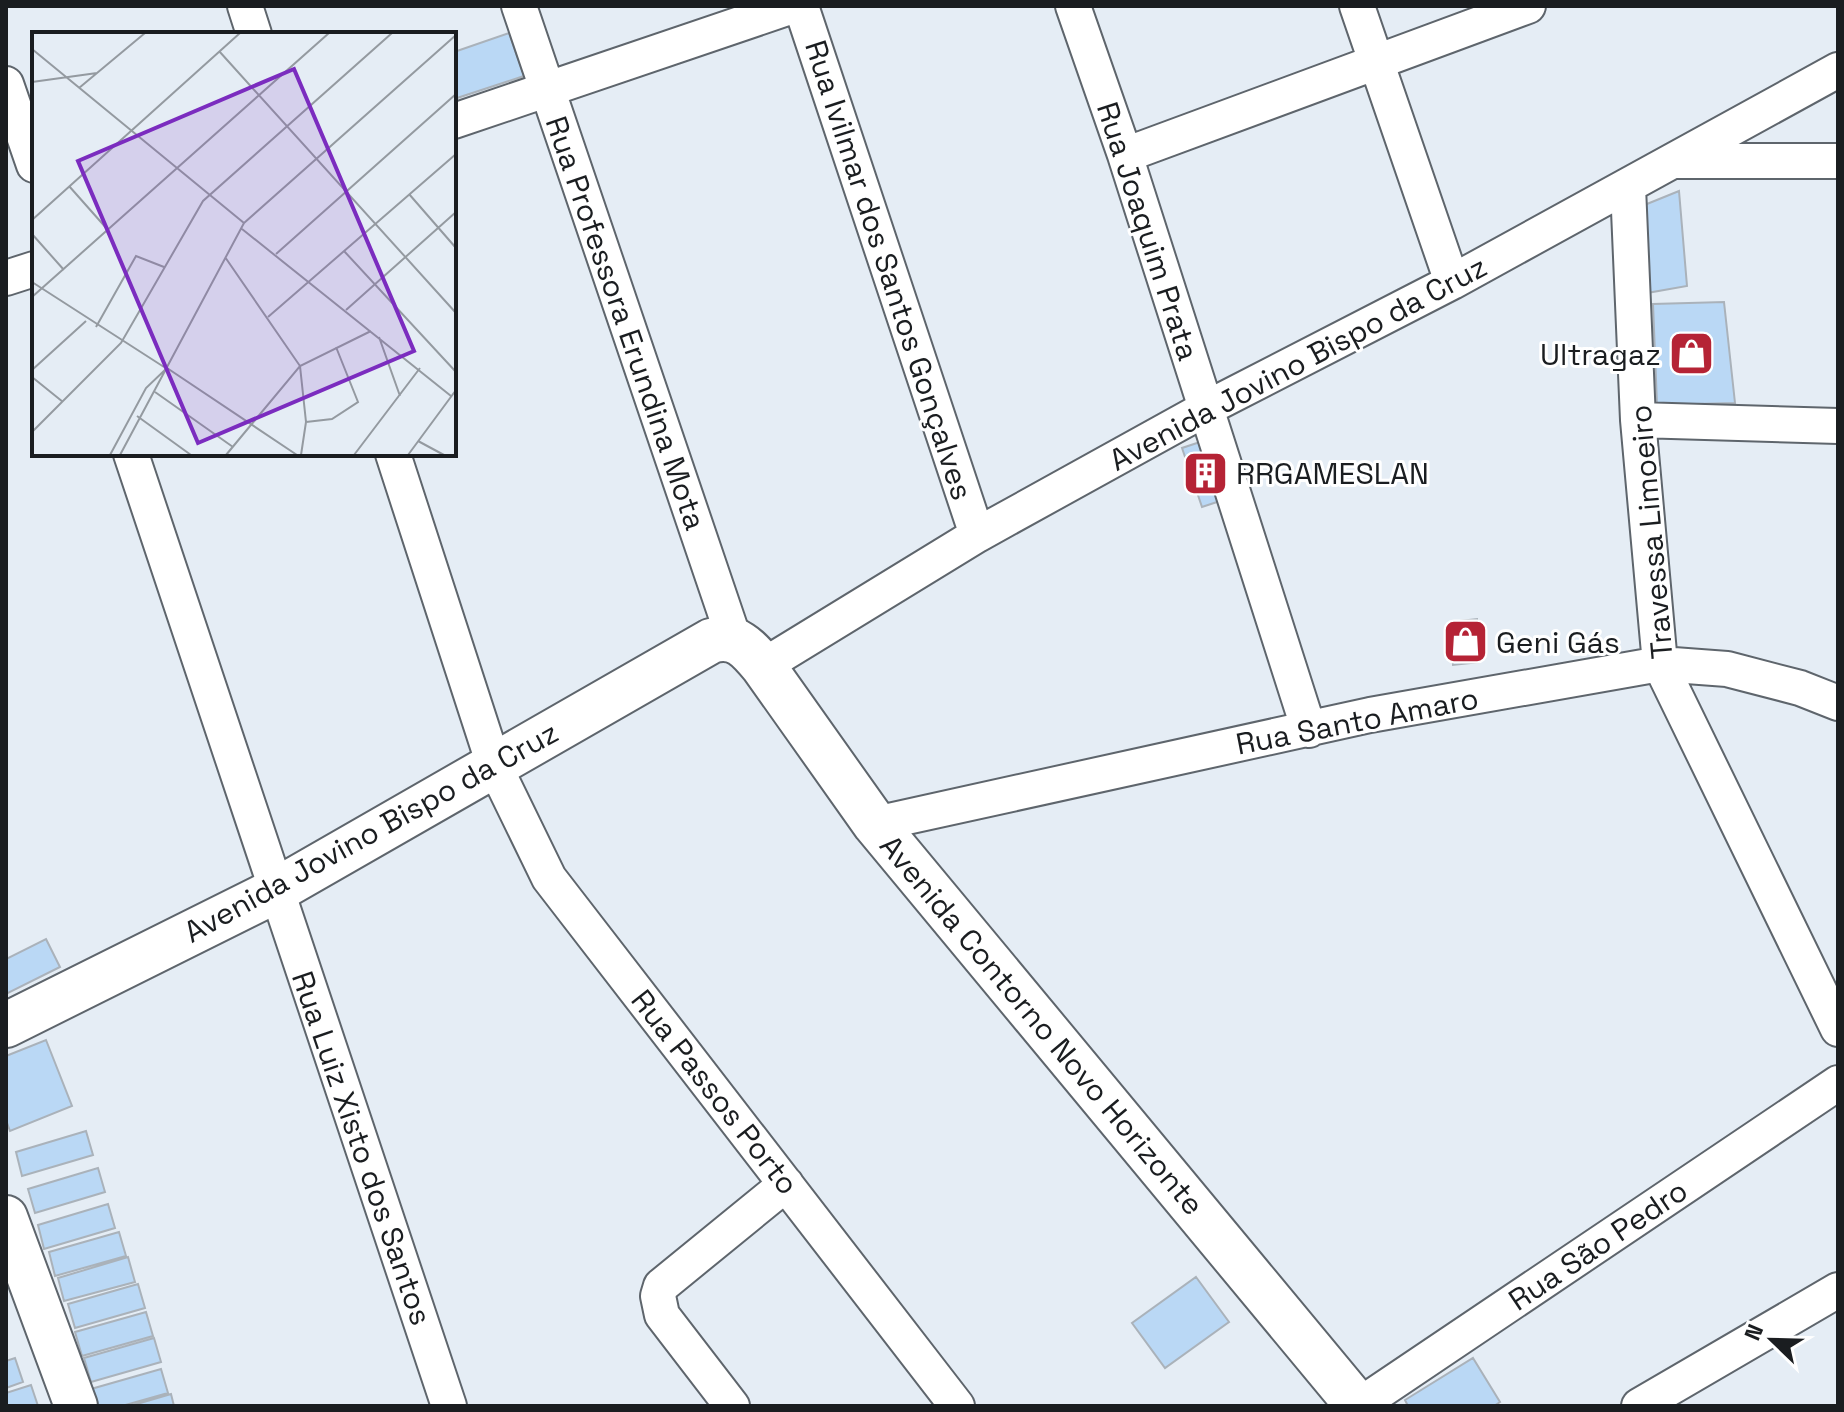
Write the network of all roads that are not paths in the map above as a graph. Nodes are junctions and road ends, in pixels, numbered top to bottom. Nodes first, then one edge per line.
1 (245, 6) edge
2 (519, 6) edge
3 (793, 6) edge
4 (801, 6) edge
5 (1073, 6) edge
6 (1357, 6) edge
7 (1528, 6) edge
8 (253, 32) edge
9 (1377, 61) junction
10 (1838, 70) edge
11 (6, 84) edge
12 (547, 89) junction
13 (456, 120) edge
14 (1125, 155) junction
15 (32, 159) edge
16 (1670, 161) junction
17 (1838, 161) edge
18 (1628, 187) junction
19 (32, 270) edge
20 (6, 278) edge
21 (1452, 282) junction
22 (1205, 409) junction
23 (1638, 420) junction
24 (1838, 426) edge
25 (132, 456) edge
26 (394, 456) edge
27 (977, 535) junction
28 (749, 653) junction
29 (1660, 664) junction
30 (1838, 703) edge
31 (1309, 730) junction
32 (494, 765) junction
33 (875, 824) junction
34 (275, 891) junction
35 (6, 1025) edge
36 (1838, 1029) edge
37 (1838, 1083) edge
38 (786, 1184) junction
39 (6, 1217) edge
40 (1838, 1290) edge
41 (76, 1406) edge
42 (449, 1406) edge
43 (732, 1406) edge
44 (957, 1406) edge
45 (1358, 1406) edge
46 (1639, 1406) edge

1 - 8 street
2 - 12 street, Rua Professora Erundina Mota
3 - 12 street
4 - 27 street, Rua Ivilmar dos Santos Gonçalves
5 - 14 street, Rua Joaquim Prata
6 - 9 street
7 - 9 street
9 - 14 street
9 - 21 street
10 - 16 street, Avenida Jovino Bispo da Cruz
11 - 15 street
12 - 13 street
12 - 28 street, Rua Professora Erundina Mota
14 - 22 street, Rua Joaquim Prata
16 - 17 street
16 - 18 street, Avenida Jovino Bispo da Cruz
18 - 21 street, Avenida Jovino Bispo da Cruz
18 - 23 street, Travessa Limoeiro
19 - 20 street
21 - 22 street, Avenida Jovino Bispo da Cruz
22 - 27 street, Avenida Jovino Bispo da Cruz
22 - 31 street, Rua Joaquim Prata
23 - 24 street
23 - 29 street, Travessa Limoeiro
25 - 34 street, Rua Luiz Xisto dos Santos
26 - 32 street, Rua Passos Porto
27 - 28 street, Avenida Jovino Bispo da Cruz
28 - 32 main road, Avenida Jovino Bispo da Cruz
28 - 33 main road, Avenida Contorno Novo Horizonte
29 - 30 street, Rua Santo Amaro
29 - 31 street, Rua Santo Amaro
29 - 36 street, Travessa Limoeiro
31 - 33 street, Rua Santo Amaro
32 - 34 main road, Avenida Jovino Bispo da Cruz
32 - 38 street, Rua Passos Porto
33 - 45 main road, Avenida Contorno Novo Horizonte
34 - 35 main road, Avenida Jovino Bispo da Cruz
34 - 42 street, Rua Luiz Xisto dos Santos
37 - 45 street, Rua São Pedro
38 - 43 street
38 - 44 street, Rua Passos Porto
39 - 41 street
40 - 46 street

